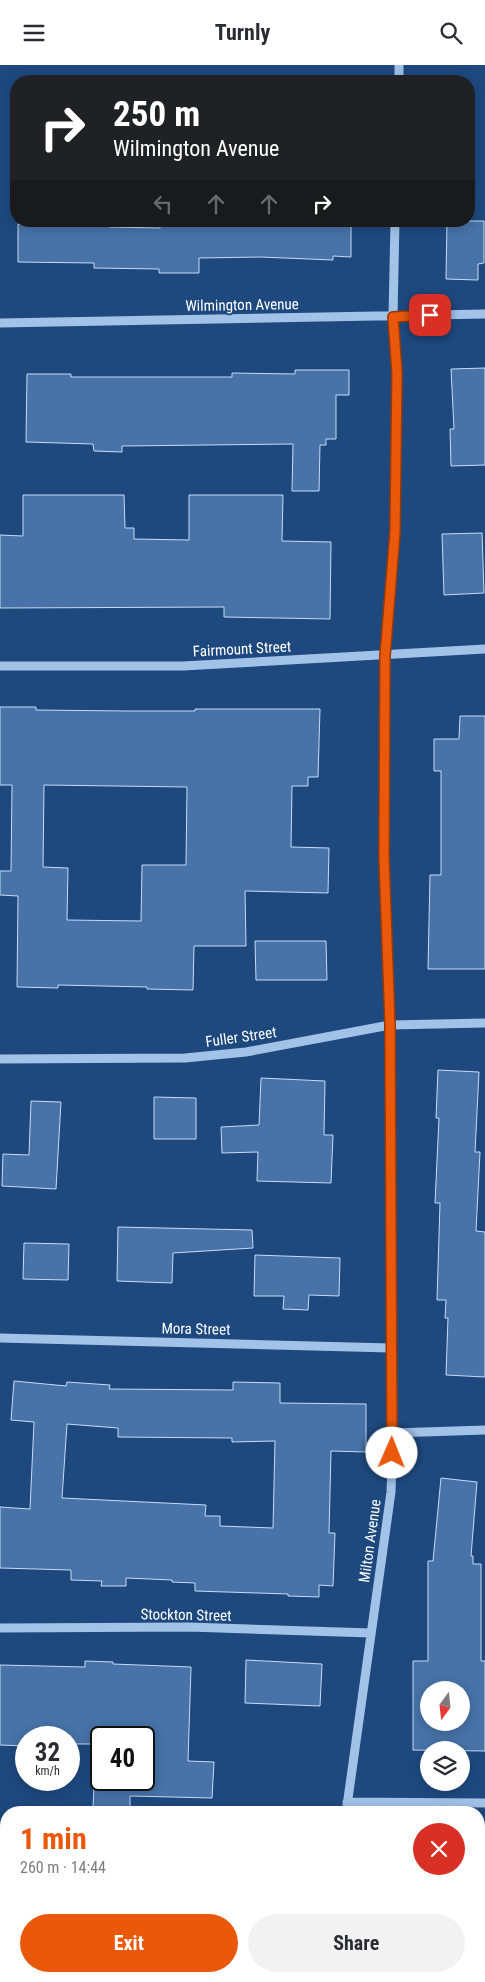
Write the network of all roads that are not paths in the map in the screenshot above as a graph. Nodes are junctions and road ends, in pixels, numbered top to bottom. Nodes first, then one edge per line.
1 (395, 227) edge
2 (485, 314) edge
3 (393, 317) junction
4 (0, 323) edge
5 (485, 649) edge
6 (385, 656) junction
7 (0, 666) edge
8 (485, 1023) edge
9 (390, 1025) junction
10 (0, 1059) edge
11 (0, 1338) edge
12 (391, 1347) junction
13 (485, 1430) edge
14 (393, 1433) junction
15 (0, 1627) edge
16 (371, 1633) junction
17 (347, 1802) junction
18 (485, 1803) edge
19 (347, 1806) edge

1 - 3 street, Milton Avenue
2 - 3 street, Wilmington Avenue
3 - 4 street, Wilmington Avenue
3 - 6 street, Milton Avenue
5 - 6 street, Fairmount Street
6 - 7 street, Fairmount Street
6 - 9 street, Milton Avenue
8 - 9 street, Fuller Street
9 - 10 street, Fuller Street
9 - 12 street, Milton Avenue
11 - 12 street, Mora Street
12 - 14 street, Milton Avenue
13 - 14 street
14 - 16 street, Milton Avenue
15 - 16 street, Stockton Street
16 - 17 street, Milton Avenue
17 - 18 street
17 - 19 street, Milton Avenue

